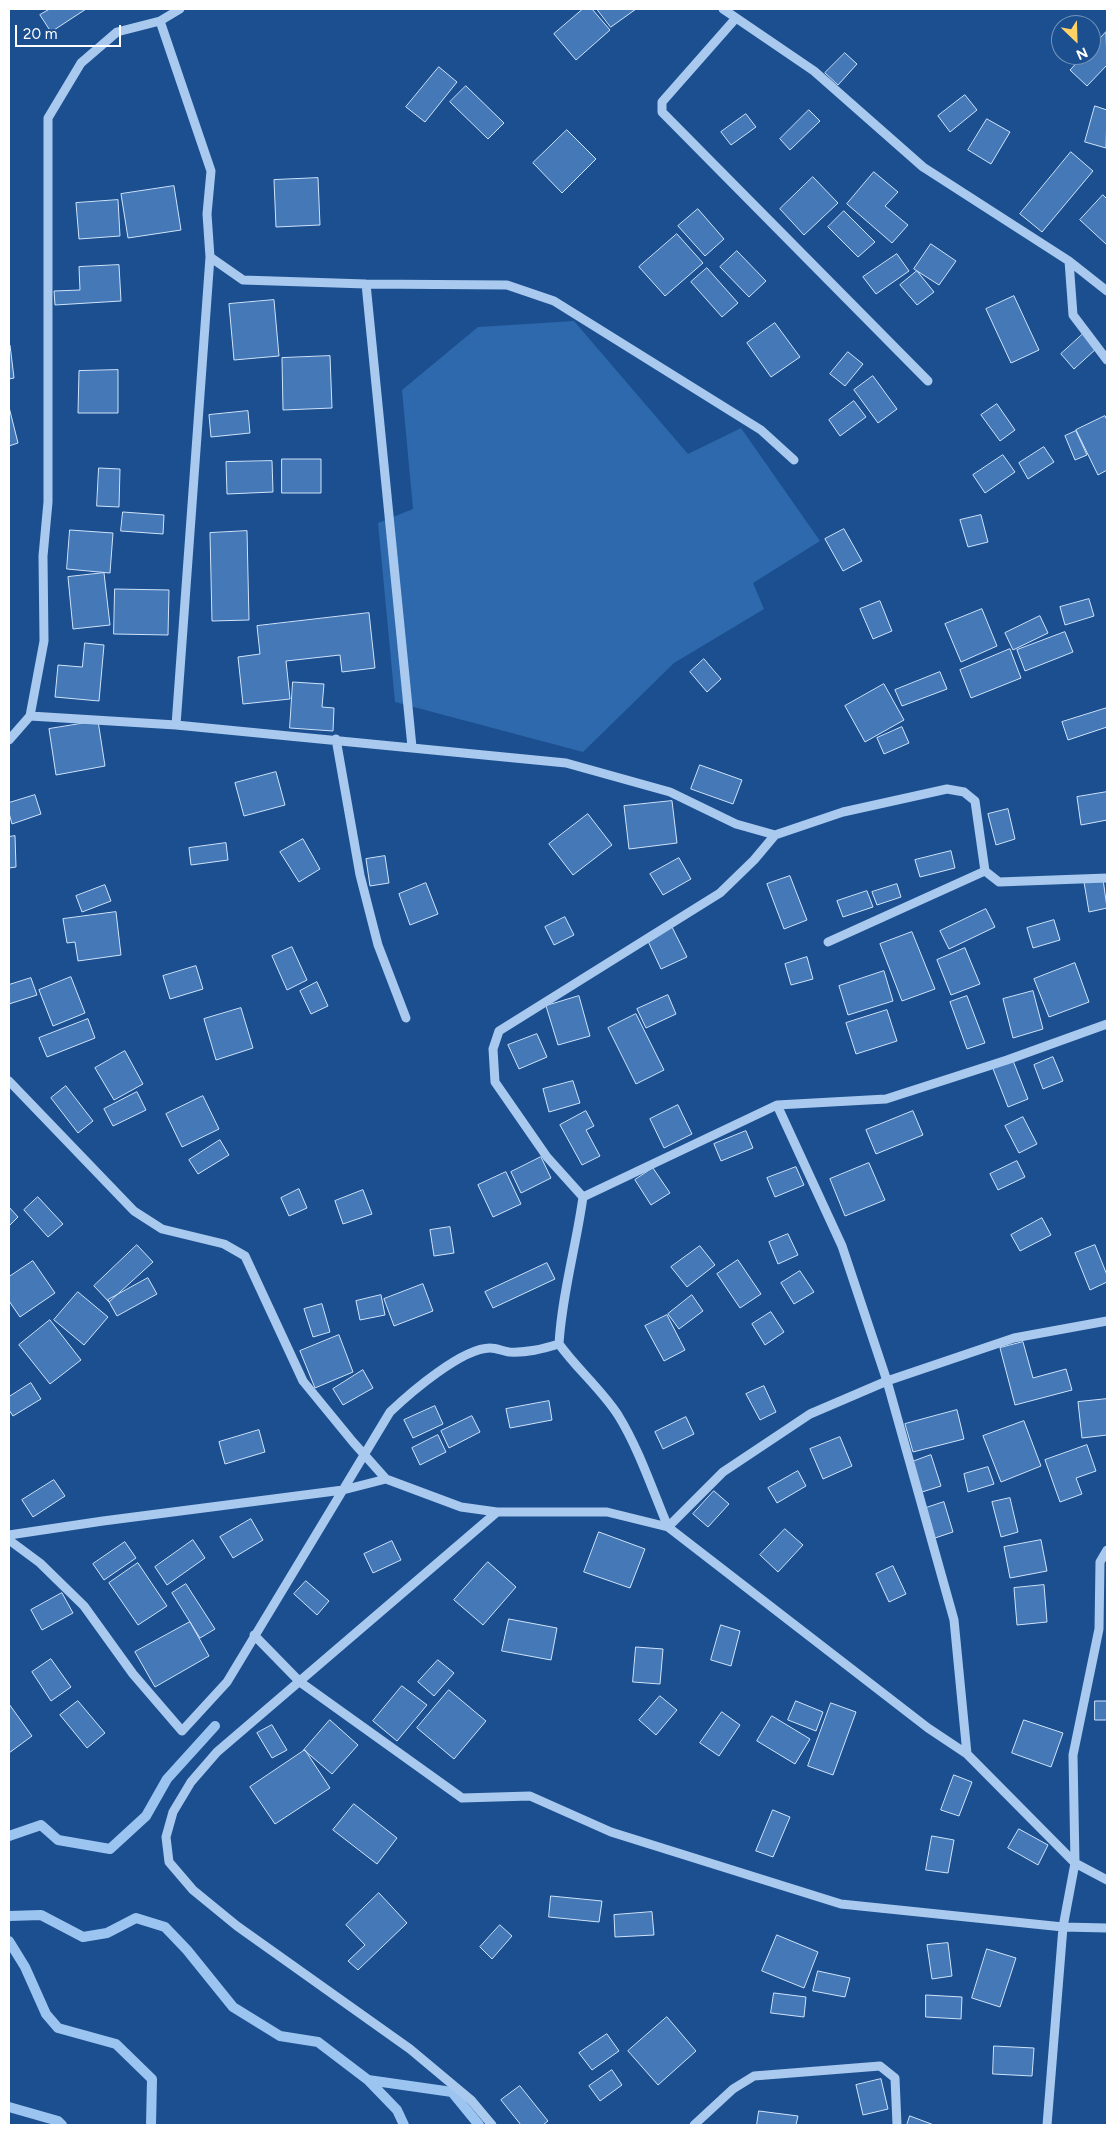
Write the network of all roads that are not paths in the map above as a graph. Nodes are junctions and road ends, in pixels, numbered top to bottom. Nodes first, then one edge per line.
1 (180, 9) edge
2 (724, 9) edge
3 (736, 18) junction
4 (160, 21) junction
5 (210, 257) junction
6 (1069, 261) junction
7 (1107, 278) edge
8 (366, 284) junction
9 (1105, 289) edge
10 (1107, 360) edge
11 (928, 382) dead end
12 (794, 460) dead end
13 (30, 716) junction
14 (176, 725) junction
15 (336, 739) junction
16 (9, 740) edge
17 (412, 748) junction
18 (775, 835) junction
19 (985, 871) junction
20 (1107, 878) edge
21 (828, 942) dead end
22 (406, 1018) dead end
23 (1107, 1024) edge
24 (9, 1081) edge
25 (777, 1106) junction
26 (583, 1197) junction
27 (1107, 1321) edge
28 (558, 1344) junction
29 (887, 1381) junction
30 (364, 1455) junction
31 (386, 1479) junction
32 (343, 1490) junction
33 (497, 1512) junction
34 (668, 1527) junction
35 (9, 1536) edge
36 (9, 1540) edge
37 (1107, 1550) edge
38 (254, 1635) junction
39 (300, 1682) junction
40 (967, 1754) junction
41 (1076, 1863) junction
42 (1107, 1880) edge
43 (1063, 1927) junction
44 (1107, 1928) edge
45 (492, 2125) edge
46 (694, 2125) edge
47 (897, 2125) edge
48 (1047, 2125) edge

1 - 4 street
2 - 3 street
3 - 6 street
3 - 11 street
4 - 5 street
4 - 13 street
5 - 8 street
5 - 14 street
6 - 9 street
6 - 10 street
7 - 9 street
8 - 12 street
8 - 17 street
13 - 14 street
13 - 16 street
14 - 15 street
15 - 17 street
15 - 22 street
17 - 18 street
18 - 19 street
18 - 26 street
19 - 20 street
19 - 21 street
23 - 25 street
24 - 30 street
25 - 26 street
25 - 29 street
26 - 28 street
27 - 29 street
28 - 30 street
28 - 34 street
29 - 34 street
29 - 40 street
30 - 31 street
30 - 32 street
31 - 32 street
31 - 33 street
32 - 35 street
32 - 38 street
33 - 34 street
33 - 39 street
34 - 40 street
36 - 38 street
37 - 41 street
38 - 39 street
39 - 43 street
39 - 45 street
40 - 41 street
41 - 42 street
41 - 43 street
43 - 44 street
43 - 48 street
46 - 47 street

